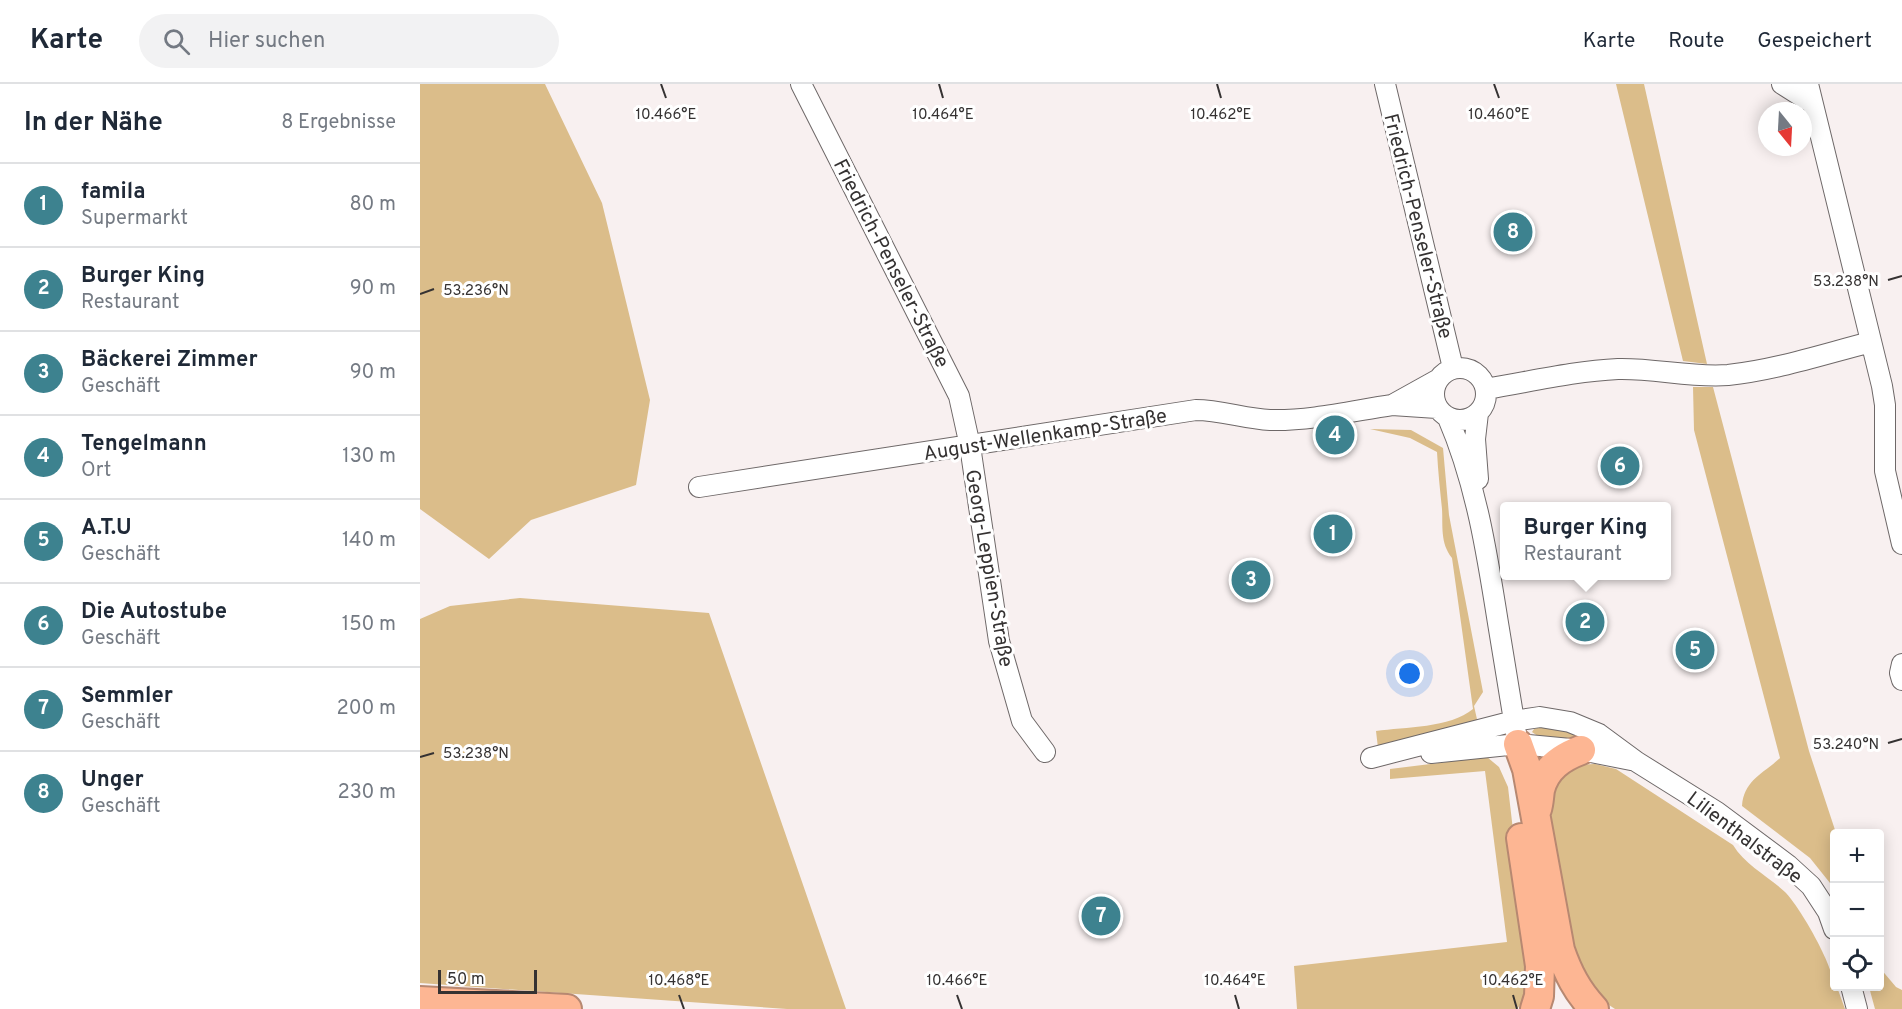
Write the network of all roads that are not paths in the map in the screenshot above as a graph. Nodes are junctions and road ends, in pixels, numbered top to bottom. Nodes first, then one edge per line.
1 (801, 84) edge
2 (1384, 84) edge
3 (1782, 84) edge
4 (1808, 84) edge
5 (1810, 102) edge
6 (1812, 102) edge
7 (1812, 103) edge
8 (1871, 342) junction
9 (1453, 368) junction
10 (1437, 381) junction
11 (1486, 389) junction
12 (1392, 405) junction
13 (1443, 413) junction
14 (1478, 413) junction
15 (970, 446) junction
16 (699, 487) dead end
17 (1482, 528) junction
18 (1902, 544) edge
19 (1902, 664) edge
20 (1902, 680) edge
21 (1516, 733) junction
22 (1581, 750) junction
23 (1045, 752) dead end
24 (1637, 762) junction
25 (1536, 814) junction
26 (1830, 918) edge
27 (1852, 991) edge
28 (420, 1000) edge
29 (567, 1009) edge
30 (1535, 1009) edge
31 (1594, 1009) edge
32 (1857, 1009) edge

1 - 15 street, Friedrich-Penseler-Straße
2 - 9 street, Friedrich-Penseler-Straße
3 - 5 street
4 - 6 street
7 - 8 street
8 - 11 street
8 - 18 street
9 - 10 street
9 - 11 street
10 - 12 street, August-Wellenkamp-Straße
10 - 13 street
11 - 14 street
12 - 13 street, August-Wellenkamp-Straße
12 - 15 street, August-Wellenkamp-Straße
13 - 14 street
13 - 17 street
14 - 17 street
15 - 16 street, August-Wellenkamp-Straße
15 - 23 street, Georg-Leppien-Straße
17 - 21 street
19 - 20 street
21 - 21 street
21 - 22 street, Lilienthalstraße
21 - 24 street, Lilienthalstraße
21 - 25 highway
21 - 30 highway
22 - 24 street, Lilienthalstraße
22 - 25 highway
24 - 26 street, Lilienthalstraße
25 - 31 highway
27 - 32 street
28 - 29 highway

